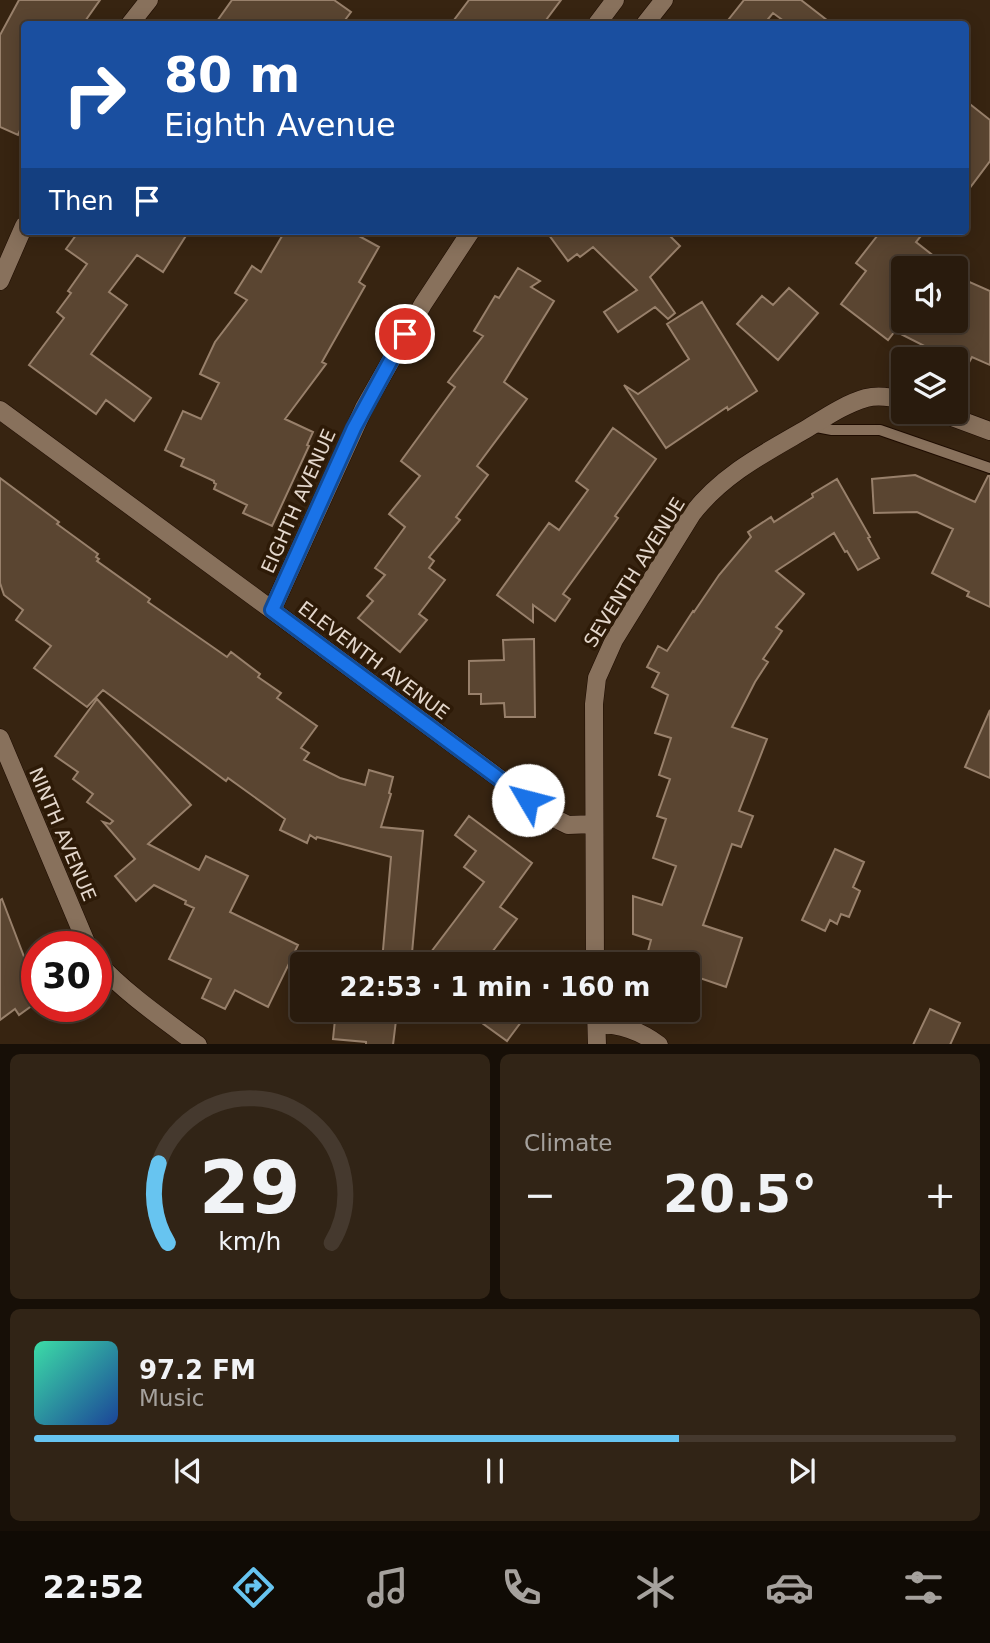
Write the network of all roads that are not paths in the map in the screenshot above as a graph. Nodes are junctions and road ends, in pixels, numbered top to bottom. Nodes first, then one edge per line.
1 (149, 0) edge
2 (615, 0) edge
3 (664, 0) edge
4 (132, 21) edge
5 (599, 21) edge
6 (647, 21) edge
7 (21, 233) edge
8 (468, 235) edge
9 (0, 281) edge
10 (891, 398) edge
11 (0, 410) edge
12 (968, 423) edge
13 (811, 426) junction
14 (990, 431) edge
15 (990, 468) edge
16 (272, 610) junction
17 (0, 737) edge
18 (594, 824) junction
19 (81, 931) edge
20 (595, 952) edge
21 (112, 977) edge
22 (596, 1022) edge
23 (611, 1022) edge
24 (175, 1038) edge
25 (195, 1044) edge
26 (597, 1044) edge
27 (658, 1044) edge

1 - 4 street
2 - 5 street
3 - 6 street
7 - 9 street
8 - 16 street, EIGHTH AVENUE
10 - 13 street, SEVENTH AVENUE
11 - 16 street, ELEVENTH AVENUE
12 - 14 street
13 - 15 lane
13 - 18 street, SEVENTH AVENUE
16 - 18 street, ELEVENTH AVENUE
17 - 19 street, NINTH AVENUE
18 - 20 street, SEVENTH AVENUE
21 - 24 street
22 - 26 street
23 - 27 street
24 - 25 street

